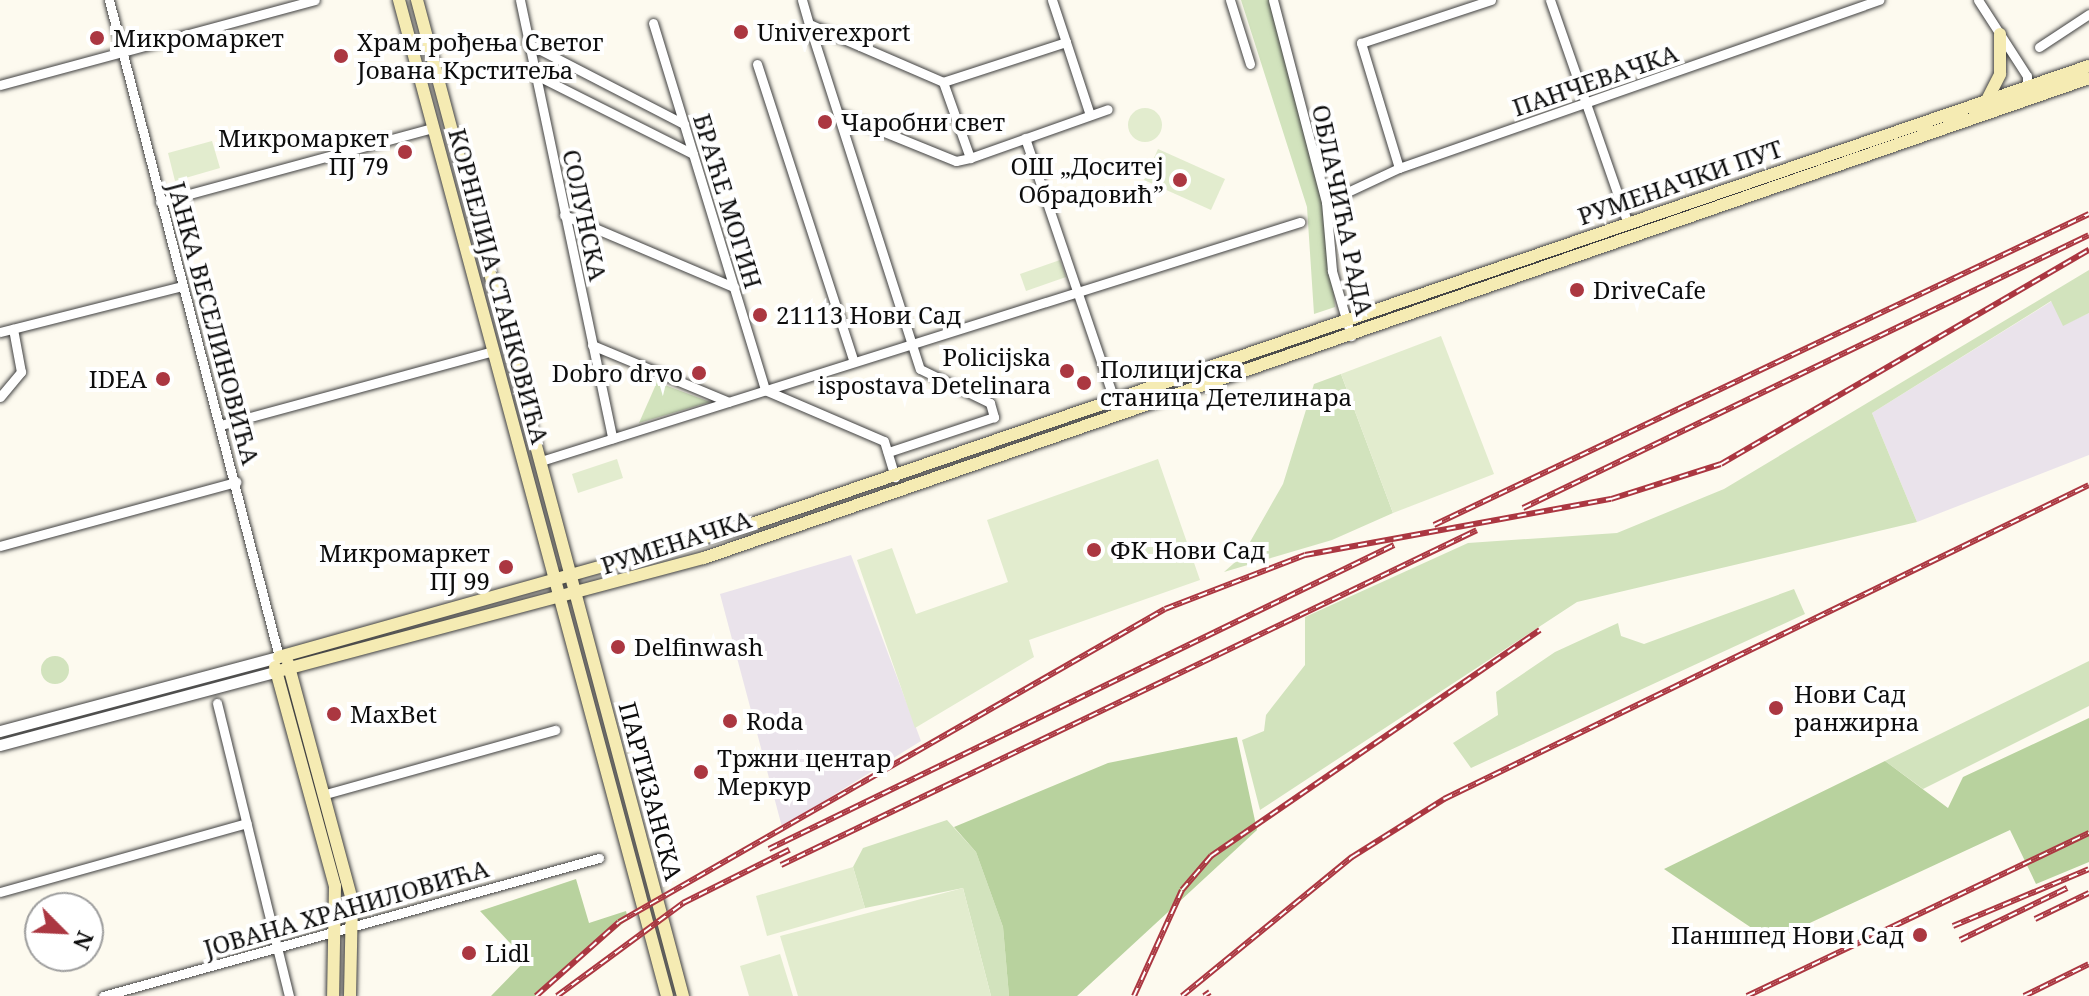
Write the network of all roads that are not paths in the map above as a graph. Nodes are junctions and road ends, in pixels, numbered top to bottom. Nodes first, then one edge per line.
1 (109, 0) edge
2 (315, 0) edge
3 (399, 0) edge
4 (417, 0) edge
5 (520, 0) edge
6 (802, 0) edge
7 (1052, 0) edge
8 (1230, 0) edge
9 (1273, 0) edge
10 (1491, 0) edge
11 (1550, 0) edge
12 (1848, 0) edge
13 (1879, 0) edge
14 (1978, 0) edge
15 (1852, 11) junction
16 (2089, 14) edge
17 (653, 23) dead end
18 (809, 24) junction
19 (2000, 34) junction
20 (1066, 42) junction
21 (527, 43) junction
22 (2039, 47) dead end
23 (121, 54) junction
24 (757, 64) dead end
25 (1250, 64) dead end
26 (2089, 66) edge
27 (534, 74) junction
28 (2089, 78) edge
29 (943, 82) junction
30 (0, 85) edge
31 (2029, 86) junction
32 (1988, 98) junction
33 (1585, 105) junction
34 (2012, 106) junction
35 (1108, 109) dead end
36 (840, 114) junction
37 (1090, 115) junction
38 (684, 124) junction
39 (433, 128) junction
40 (1025, 138) junction
41 (693, 154) junction
42 (970, 158) junction
43 (1399, 168) junction
44 (160, 202) junction
45 (1326, 202) junction
46 (564, 215) junction
47 (1300, 222) dead end
48 (1628, 224) junction
49 (182, 286) junction
50 (734, 287) junction
51 (1077, 290) junction
52 (1345, 320) junction
53 (13, 329) junction
54 (0, 332) edge
55 (1351, 336) junction
56 (911, 343) junction
57 (592, 345) junction
58 (493, 351) junction
59 (854, 362) junction
60 (765, 390) junction
61 (0, 397) edge
62 (1114, 400) junction
63 (729, 402) junction
64 (221, 425) junction
65 (612, 438) junction
66 (888, 452) junction
67 (541, 461) junction
68 (895, 477) junction
69 (236, 482) junction
70 (0, 546) edge
71 (574, 579) junction
72 (555, 583) junction
73 (579, 596) junction
74 (560, 601) junction
75 (279, 657) junction
76 (292, 668) junction
77 (275, 672) junction
78 (217, 703) dead end
79 (555, 730) dead end
80 (0, 731) edge
81 (0, 745) edge
82 (329, 793) junction
83 (247, 823) junction
84 (599, 858) dead end
85 (0, 892) edge
86 (355, 928) junction
87 (338, 933) junction
88 (278, 949) junction
89 (103, 996) edge
90 (289, 996) edge
91 (333, 996) edge
92 (350, 996) edge
93 (667, 996) edge
94 (683, 996) edge

1 - 23 street, ЈАНКА ВЕСЕЛИНОВИЋА
2 - 23 street
3 - 39 main road, КОРНЕЛИЈА СТАНКОВИЋА
4 - 67 main road, КОРНЕЛИЈА СТАНКОВИЋА
5 - 21 street, СОЛУНСКА
6 - 18 street
7 - 20 street
8 - 25 street
9 - 45 street, ОБЛАЧИЋА РАДА
10 - 43 street
11 - 33 street
12 - 15 street
13 - 15 street, ПАНЧЕВАЧКА
14 - 19 street
15 - 33 street, ПАНЧЕВАЧКА
16 - 22 street
17 - 38 street, БРАЋЕ МОГИН
18 - 29 street
18 - 36 street
19 - 31 street
19 - 32 main road
20 - 29 street
20 - 37 street
21 - 27 street, СОЛУНСКА
21 - 38 street
23 - 30 street
23 - 44 street, ЈАНКА ВЕСЕЛИНОВИЋА
24 - 59 street
26 - 31 main road, РУМЕНАЧКИ ПУТ
27 - 41 street
27 - 46 street, СОЛУНСКА
28 - 34 main road, РУМЕНАЧКИ ПУТ
29 - 42 street
31 - 32 main road, РУМЕНАЧКИ ПУТ
31 - 34 street
32 - 48 main road, РУМЕНАЧКИ ПУТ
33 - 43 street, ПАНЧЕВАЧКА
33 - 48 street
34 - 55 main road, РУМЕНАЧКИ ПУТ
35 - 37 street
36 - 42 street
36 - 56 street
37 - 40 street
38 - 41 street, БРАЋЕ МОГИН
39 - 44 street
39 - 58 main road, КОРНЕЛИЈА СТАНКОВИЋА
40 - 42 street
40 - 51 street
41 - 50 street, БРАЋЕ МОГИН
43 - 45 street, ПАНЧЕВАЧКА
44 - 49 street, ЈАНКА ВЕСЕЛИНОВИЋА
45 - 52 street, ОБЛАЧИЋА РАДА
46 - 50 street
46 - 57 street, СОЛУНСКА
47 - 51 street
48 - 52 main road, РУМЕНАЧКИ ПУТ
49 - 53 street
49 - 64 street, ЈАНКА ВЕСЕЛИНОВИЋА
50 - 60 street, БРАЋЕ МОГИН
51 - 56 street
51 - 62 street
52 - 55 street, ОБЛАЧИЋА РАДА
52 - 62 main road, РУМЕНАЧКА
53 - 54 street
53 - 61 street
55 - 73 main road, РУМЕНАЧКА
56 - 59 street
56 - 66 street
57 - 63 street
57 - 65 street, СОЛУНСКА
58 - 64 street
58 - 72 main road, КОРНЕЛИЈА СТАНКОВИЋА
59 - 60 street
60 - 63 street
60 - 66 street
62 - 68 main road, РУМЕНАЧКА
63 - 65 street
64 - 69 street, ЈАНКА ВЕСЕЛИНОВИЋА
65 - 67 street
66 - 68 street
67 - 71 main road, КОРНЕЛИЈА СТАНКОВИЋА
68 - 71 main road, РУМЕНАЧКА
69 - 70 street
69 - 75 street, ЈАНКА ВЕСЕЛИНОВИЋА
71 - 72 main road, РУМЕНАЧКА
71 - 73 main road, КОРНЕЛИЈА СТАНКОВИЋА
72 - 74 main road, КОРНЕЛИЈА СТАНКОВИЋА
72 - 75 main road, РУМЕНАЧКА
73 - 74 main road, РУМЕНАЧКА
73 - 94 main road, ПАРТИЗАНСКА
74 - 76 main road, РУМЕНАЧКА
74 - 93 main road, ПАРТИЗАНСКА
75 - 76 main road
75 - 77 main road
75 - 80 street, РУМЕНАЧКА
76 - 77 main road, РУМЕНАЧКА
76 - 82 main road
77 - 81 street, РУМЕНАЧКА
77 - 87 main road
78 - 83 street
79 - 82 street
82 - 86 main road
83 - 85 street
83 - 88 street
84 - 86 street, ЈОВАНА ХРАНИЛОВИЋА
86 - 87 street, ЈОВАНА ХРАНИЛОВИЋА
86 - 92 main road
87 - 88 street, ЈОВАНА ХРАНИЛОВИЋА
87 - 91 main road
88 - 89 street, ЈОВАНА ХРАНИЛОВИЋА
88 - 90 street

